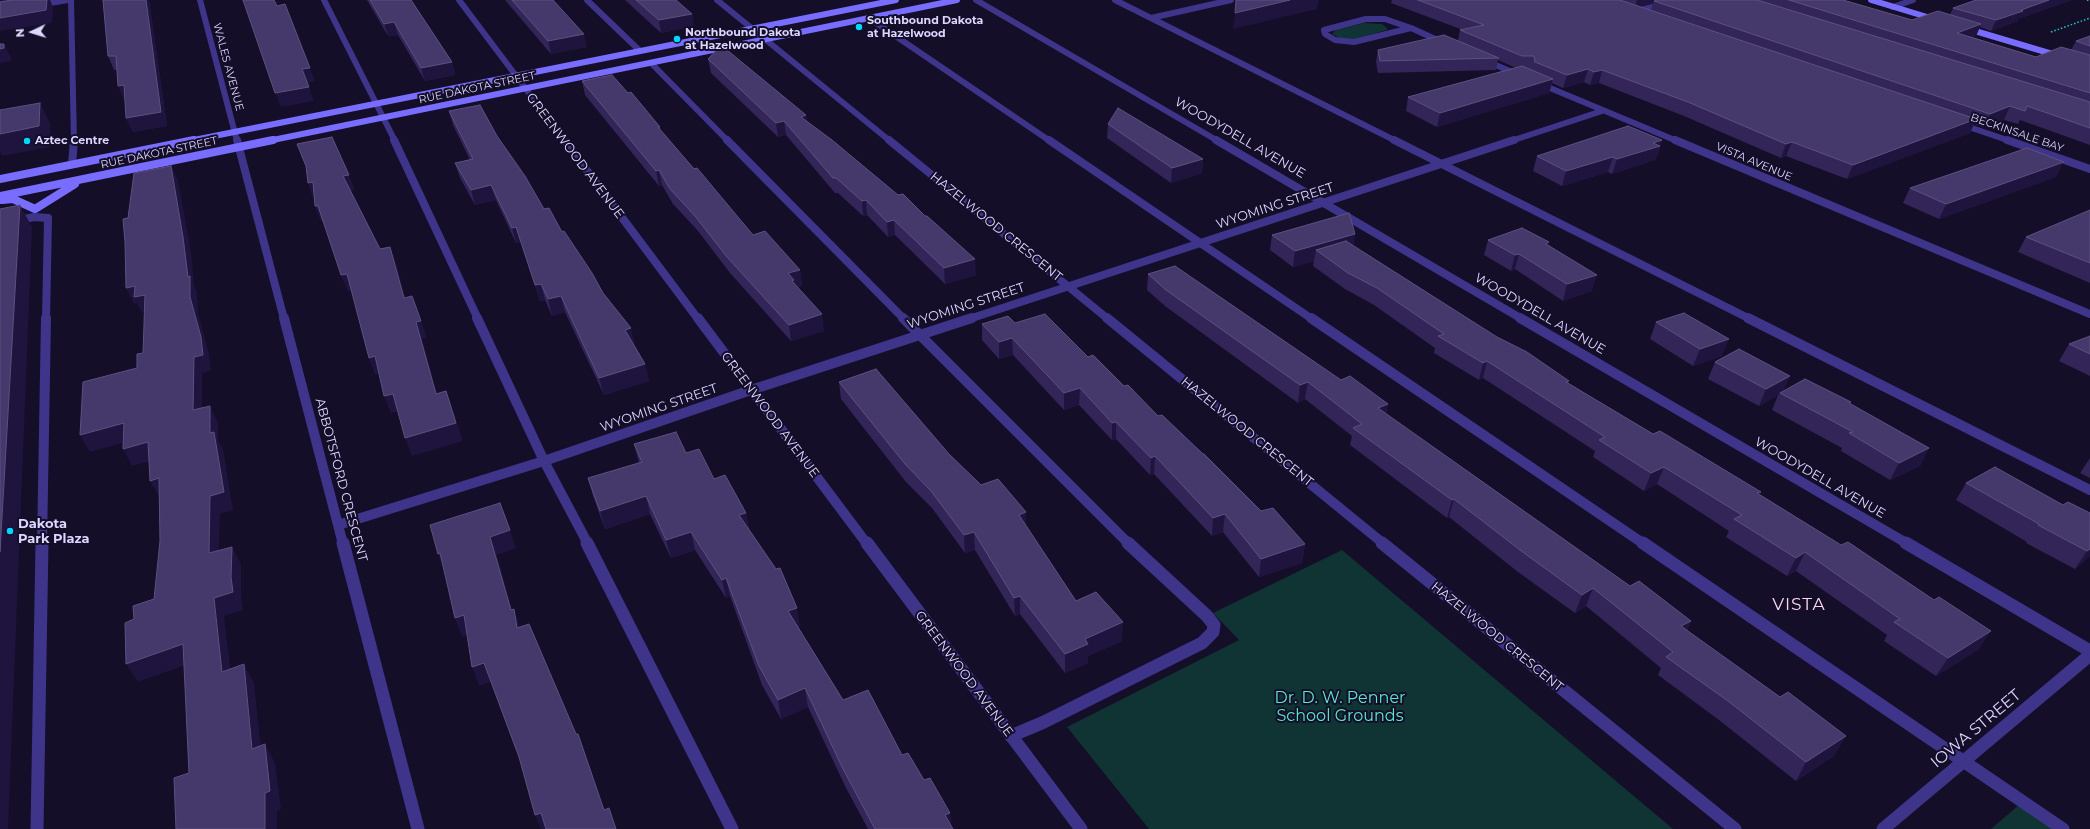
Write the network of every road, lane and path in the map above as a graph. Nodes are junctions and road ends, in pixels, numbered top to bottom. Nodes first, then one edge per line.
1 (68, 0) edge
2 (71, 0) edge
3 (200, 0) edge
4 (324, 0) edge
5 (458, 0) edge
6 (587, 0) edge
7 (717, 0) edge
8 (896, 0) edge
9 (957, 0) edge
10 (976, 0) edge
11 (1115, 0) edge
12 (1231, 0) edge
13 (1678, 0) edge
14 (1871, 0) edge
15 (1913, 0) edge
16 (2087, 0) edge
17 (2090, 1) edge
18 (30, 6) edge
19 (1893, 6) junction
20 (1626, 10) edge
21 (1634, 12) junction
22 (869, 18) junction
23 (1152, 18) junction
24 (1649, 18) edge
25 (2090, 18) edge
26 (1943, 22) edge
27 (1957, 26) edge
28 (1411, 28) junction
29 (752, 29) junction
30 (2047, 33) dead end
31 (765, 39) junction
32 (1453, 47) edge
33 (640, 51) junction
34 (1475, 56) edge
35 (2067, 58) edge
36 (651, 63) junction
37 (515, 76) junction
38 (1524, 77) edge
39 (1532, 80) edge
40 (524, 88) junction
41 (377, 104) junction
42 (1602, 111) junction
43 (383, 118) junction
44 (1955, 122) edge
45 (237, 139) junction
46 (72, 164) junction
47 (1442, 164) junction
48 (2090, 169) edge
49 (94, 176) junction
50 (0, 179) edge
51 (0, 196) edge
52 (0, 200) edge
53 (1324, 202) junction
54 (34, 213) junction
55 (0, 224) edge
56 (1200, 244) junction
57 (1068, 286) junction
58 (2090, 314) edge
59 (921, 334) junction
60 (751, 390) junction
61 (544, 461) junction
62 (2090, 490) edge
63 (338, 525) junction
64 (2090, 651) edge
65 (2090, 656) edge
66 (1011, 736) junction
67 (1963, 762) junction
68 (37, 829) edge
69 (418, 829) edge
70 (732, 829) edge
71 (1081, 829) edge
72 (1735, 829) edge
73 (1883, 829) edge
74 (2063, 829) edge

1 - 18 street
2 - 46 street
3 - 45 street, WALES AVENUE
4 - 41 street
5 - 37 street, GREENWOOD AVENUE
6 - 33 street
7 - 29 street, HAZELWOOD CRESCENT
8 - 29 main road, RUE DAKOTA STREET
9 - 22 main road, RUE DAKOTA STREET
10 - 53 street, WOODYDELL AVENUE
11 - 23 street
12 - 23 street
13 - 21 street
14 - 19 main road
15 - 19 street
16 - 17 path
19 - 26 main road
20 - 21 street
21 - 24 street
22 - 31 main road, RUE DAKOTA STREET
22 - 56 street
23 - 47 street
25 - 30 path
27 - 35 main road
28 - 28 street
28 - 32 street
29 - 31 street, HAZELWOOD CRESCENT
29 - 33 main road, RUE DAKOTA STREET
31 - 36 main road, RUE DAKOTA STREET
31 - 57 street, HAZELWOOD CRESCENT
33 - 37 main road, RUE DAKOTA STREET
34 - 38 street
36 - 40 main road, RUE DAKOTA STREET
36 - 59 street
37 - 40 street, GREENWOOD AVENUE
37 - 41 main road, RUE DAKOTA STREET
39 - 42 street, VISTA AVENUE
40 - 43 main road, RUE DAKOTA STREET
40 - 60 street, GREENWOOD AVENUE
41 - 43 street
41 - 45 main road, RUE DAKOTA STREET
42 - 47 street, WYOMING STREET
42 - 58 street, VISTA AVENUE
43 - 45 main road, RUE DAKOTA STREET
43 - 61 street
44 - 48 street, BECKINSALE BAY
45 - 46 main road, RUE DAKOTA STREET
45 - 49 main road, RUE DAKOTA STREET
45 - 63 street, ABBOTSFORD CRESCENT
46 - 50 main road, RUE DAKOTA STREET
47 - 53 street, WYOMING STREET
47 - 62 street
49 - 51 main road, RUE DAKOTA STREET
49 - 54 main road
52 - 54 main road
53 - 56 street, WYOMING STREET
53 - 64 street, WOODYDELL AVENUE
54 - 55 street
54 - 68 street
56 - 57 street, WYOMING STREET
56 - 67 street
57 - 59 street, WYOMING STREET
57 - 72 street, HAZELWOOD CRESCENT
59 - 60 street, WYOMING STREET
59 - 66 street
60 - 61 street, WYOMING STREET
60 - 66 street, GREENWOOD AVENUE
61 - 63 street, WYOMING STREET
61 - 70 street
63 - 69 street, ABBOTSFORD CRESCENT
65 - 67 street, IOWA STREET
66 - 71 street, GREENWOOD AVENUE
67 - 73 street, IOWA STREET
67 - 74 street

